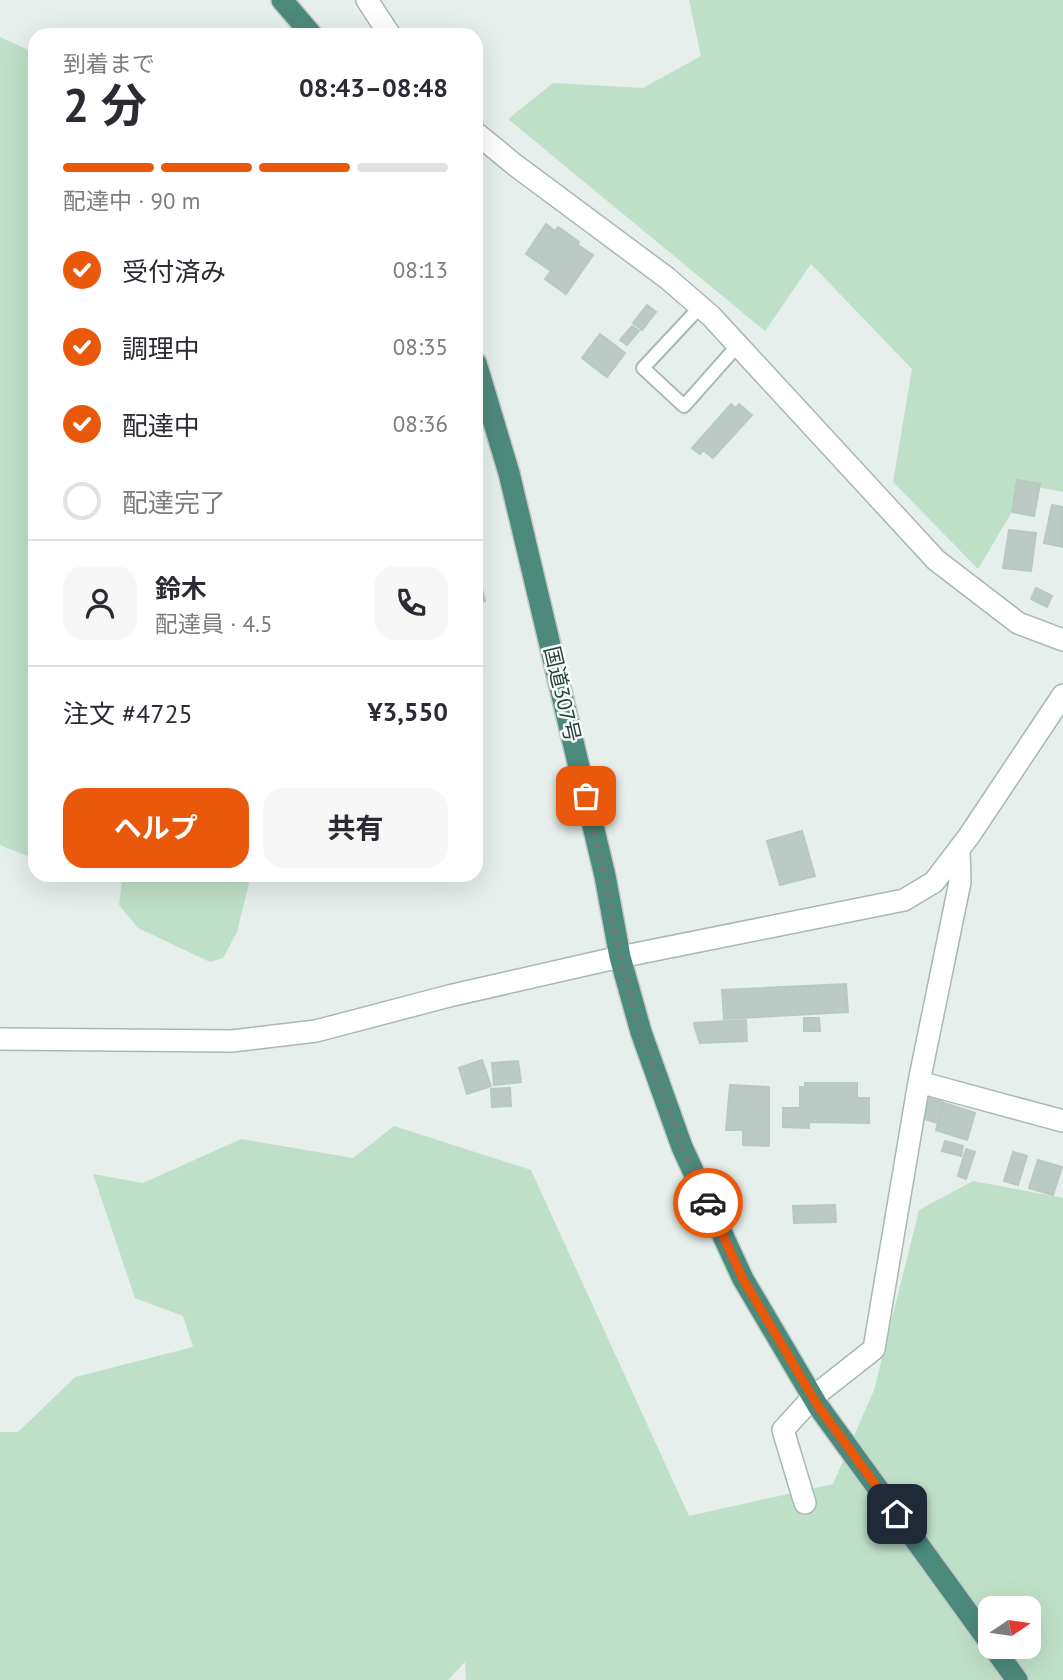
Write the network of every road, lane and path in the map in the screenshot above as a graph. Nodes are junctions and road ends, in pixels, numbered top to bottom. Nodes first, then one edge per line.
1 (282, 0) edge
2 (367, 0) edge
3 (306, 28) edge
4 (385, 28) edge
5 (483, 139) edge
6 (700, 307) junction
7 (738, 345) junction
8 (483, 386) edge
9 (1063, 640) edge
10 (1063, 695) edge
11 (959, 849) junction
12 (620, 957) junction
13 (0, 1040) edge
14 (919, 1082) junction
15 (1063, 1121) edge
16 (813, 1397) junction
17 (805, 1503) dead end
18 (978, 1626) edge
19 (1002, 1659) edge
20 (1017, 1680) edge

1 - 3 highway
2 - 4 street
5 - 6 street
6 - 7 street
6 - 7 lane
7 - 9 street
8 - 12 highway, 国道307号
10 - 11 street
11 - 12 street
11 - 14 street
12 - 13 street
12 - 16 highway, 国道307号
14 - 15 street
14 - 16 street
16 - 17 street
16 - 18 highway, 国道307号
19 - 20 highway, 国道307号

